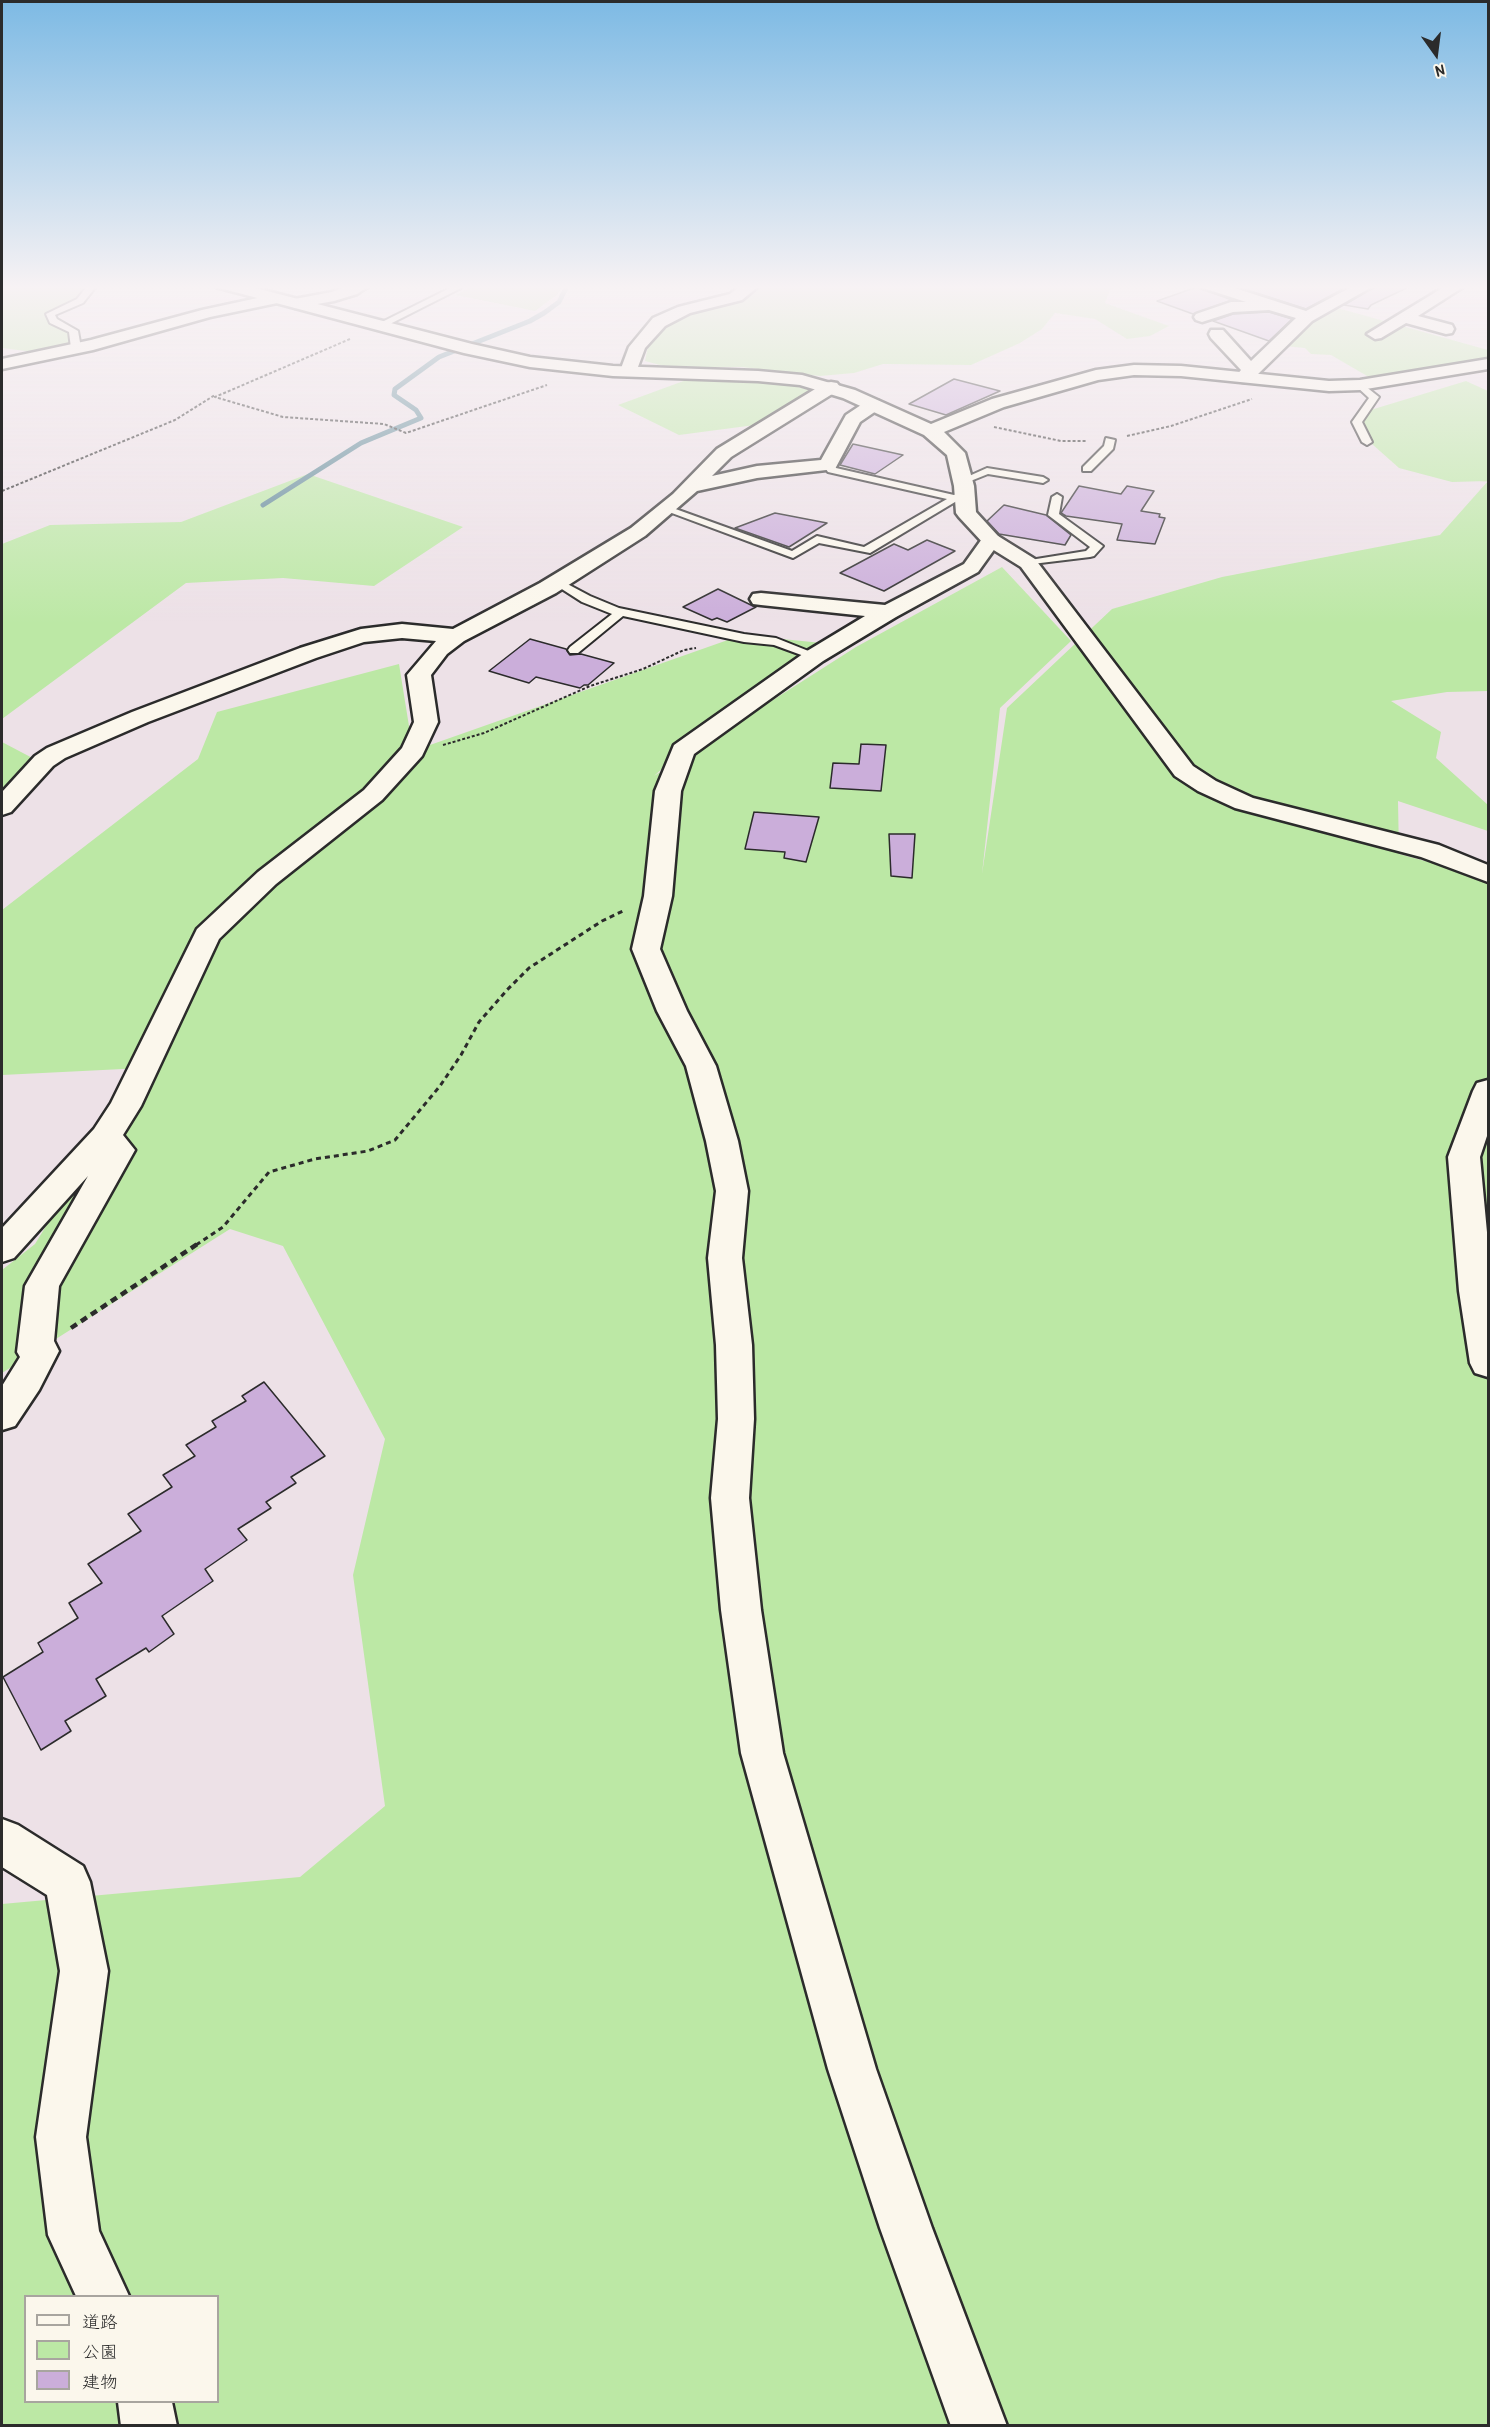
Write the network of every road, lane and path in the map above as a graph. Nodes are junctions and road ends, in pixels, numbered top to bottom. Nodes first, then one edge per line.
1 (211, 397) edge
2 (216, 397) edge
3 (510, 397) edge
4 (814, 397) edge
5 (855, 397) edge
6 (1018, 397) edge
7 (1256, 397) edge
8 (1373, 397) edge
9 (873, 405) junction
10 (955, 419) junction
11 (931, 431) junction
12 (1110, 441) junction
13 (1367, 442) dead end
14 (828, 465) junction
15 (1088, 469) dead end
16 (1043, 480) dead end
17 (691, 486) junction
18 (2, 491) edge
19 (961, 491) junction
20 (1057, 497) dead end
21 (666, 509) junction
22 (991, 540) junction
23 (1028, 563) junction
24 (558, 582) junction
25 (761, 599) dead end
26 (621, 612) junction
27 (888, 612) junction
28 (456, 636) junction
29 (744, 638) junction
30 (574, 650) dead end
31 (814, 656) junction
32 (413, 751) junction
33 (2, 807) edge
34 (1488, 874) edge
35 (658, 896) junction
36 (1488, 1090) edge
37 (105, 1137) junction
38 (2, 1249) edge
39 (35, 1352) junction
40 (1488, 1363) edge
41 (2, 1415) edge
42 (2, 1841) edge
43 (104, 2295) edge
44 (145, 2403) edge
45 (149, 2426) edge
46 (979, 2426) edge

1 - 18 path
2 - 3 path
4 - 17 street
5 - 9 street
6 - 10 street
7 - 12 path
8 - 13 lane
9 - 11 street
9 - 14 street
10 - 11 street
10 - 12 path
11 - 19 street
12 - 15 lane
14 - 17 street
14 - 19 lane
16 - 19 lane
17 - 21 street
19 - 21 lane
19 - 22 street
20 - 23 lane
21 - 24 street
22 - 23 street
22 - 27 street
23 - 34 street
24 - 26 lane
24 - 28 street
25 - 27 street
26 - 29 lane
26 - 30 lane
27 - 31 street
28 - 32 street
28 - 33 street
29 - 31 lane
29 - 32 path
31 - 35 street
32 - 37 street
35 - 39 path
35 - 46 street
36 - 40 street
37 - 38 street
37 - 39 street
39 - 41 street
42 - 43 street
44 - 45 street

